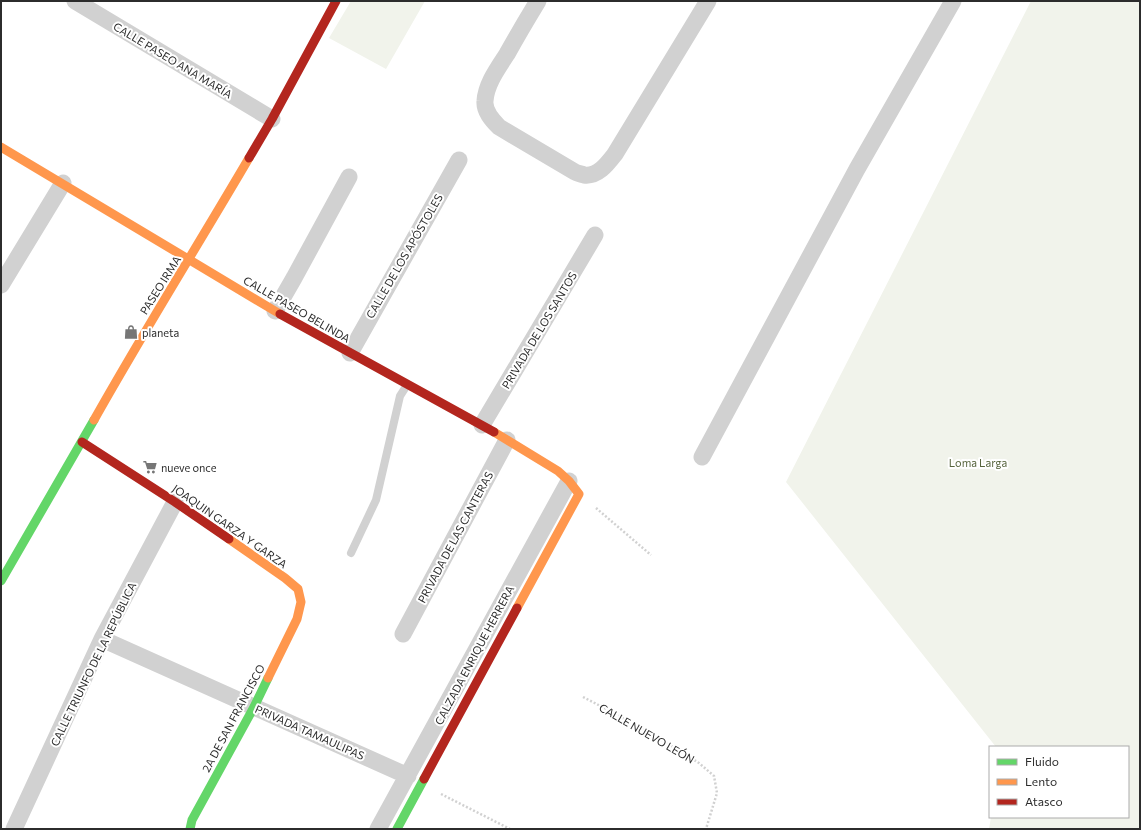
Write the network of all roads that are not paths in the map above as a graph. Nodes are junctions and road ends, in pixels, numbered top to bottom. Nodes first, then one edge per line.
1 (75, 1) edge
2 (336, 1) edge
3 (538, 1) edge
4 (708, 1) edge
5 (953, 1) edge
6 (272, 119) junction
7 (1, 147) edge
8 (459, 160) dead end
9 (349, 177) dead end
10 (63, 183) junction
11 (595, 235) dead end
12 (189, 260) junction
13 (1, 284) edge
14 (275, 311) junction
15 (350, 354) junction
16 (407, 384) junction
17 (482, 425) junction
18 (507, 440) junction
19 (82, 442) junction
20 (702, 457) dead end
21 (574, 487) joint
22 (175, 502) junction
23 (351, 553) dead end
24 (1, 581) edge
25 (297, 619) joint
26 (403, 634) dead end
27 (102, 639) junction
28 (254, 707) junction
29 (415, 780) junction
30 (14, 829) edge
31 (190, 829) edge
32 (378, 829) edge
33 (397, 829) edge

1 - 6 street, CALLE PASEO ANA MARÍA
2 - 6 street, PASEO IRMA
3 - 4 street
5 - 20 street
6 - 12 street, PASEO IRMA
7 - 10 street, CALLE PASEO BELINDA
8 - 15 street, CALLE DE LOS APÓSTOLES
9 - 14 street
10 - 12 street, CALLE PASEO BELINDA
10 - 13 street
11 - 17 street, PRIVADA DE LOS SANTOS
12 - 14 street, CALLE PASEO BELINDA
12 - 19 street, PASEO IRMA
14 - 15 street, CALLE PASEO BELINDA
15 - 16 street, CALLE PASEO BELINDA
16 - 17 street, CALLE PASEO BELINDA
16 - 23 lane
17 - 18 street, CALLE PASEO BELINDA
18 - 21 street, CALLE PASEO BELINDA
18 - 26 street, PRIVADA DE LAS CANTERAS
19 - 22 street, JOAQUIN GARZA Y GARZA
19 - 24 street, PASEO IRMA
21 - 29 street, CALZADA ENRIQUE HERRERA
22 - 25 street, JOAQUIN GARZA Y GARZA
22 - 27 street, CALLE TRIUNFO DE LA REPÚBLICA
25 - 28 street, 2A DE SAN FRANCISCO
27 - 28 street, PRIVADA TAMAULIPAS
27 - 30 street, CALLE TRIUNFO DE LA REPÚBLICA
28 - 29 street, PRIVADA TAMAULIPAS
28 - 31 street, 2A DE SAN FRANCISCO
29 - 32 street, CALZADA ENRIQUE HERRERA
29 - 33 street, CALZADA ENRIQUE HERRERA

